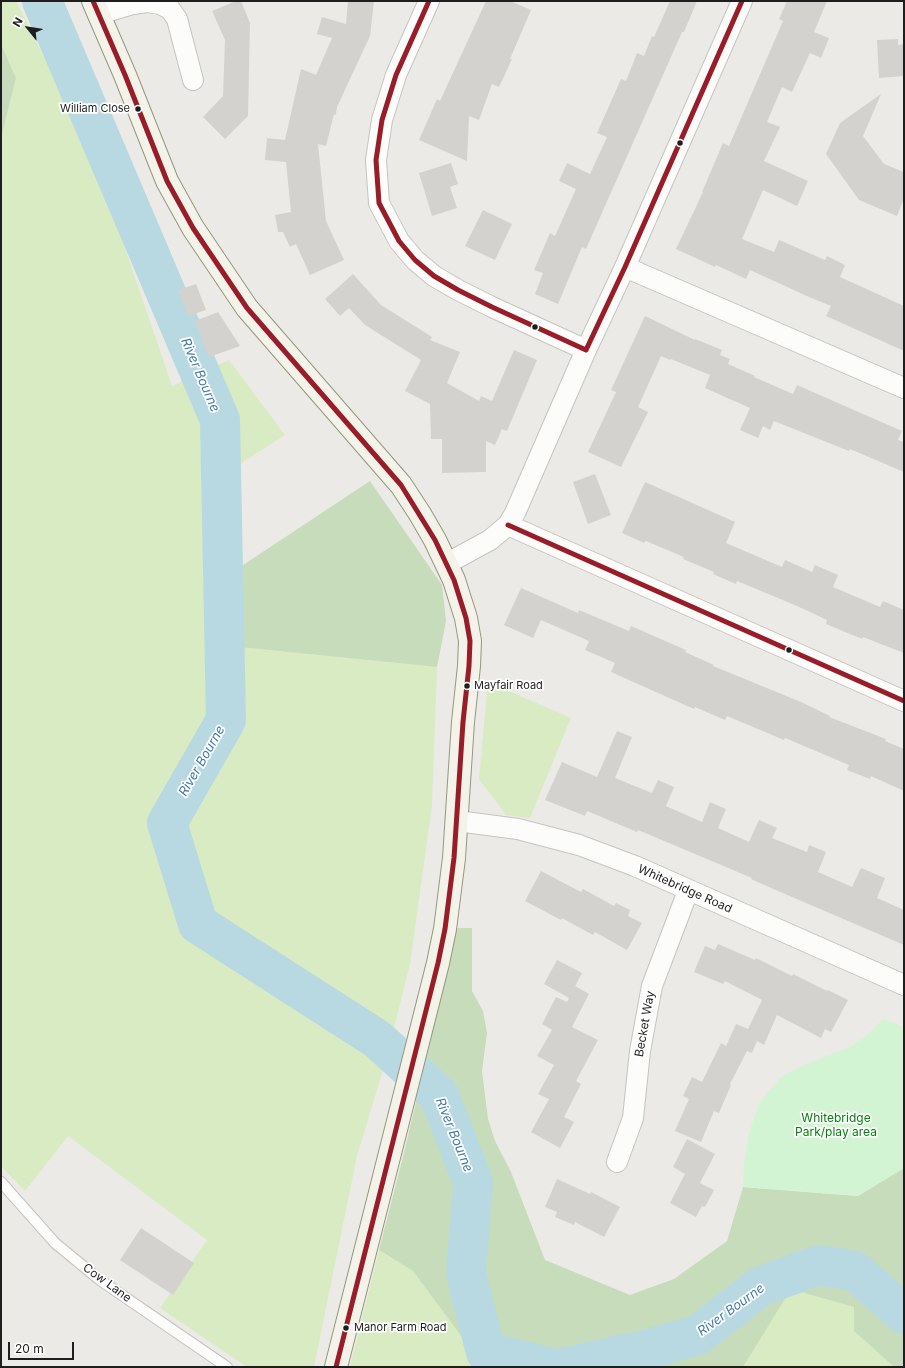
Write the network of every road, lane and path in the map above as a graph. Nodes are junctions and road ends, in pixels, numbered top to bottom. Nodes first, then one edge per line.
1 (429, 1) edge
2 (742, 1) edge
3 (96, 8) edge
4 (193, 80) dead end
5 (625, 267) junction
6 (586, 350) junction
7 (904, 388) edge
8 (508, 525) junction
9 (446, 564) junction
10 (904, 701) edge
11 (457, 821) junction
12 (688, 891) junction
13 (904, 985) edge
14 (617, 1162) dead end
15 (1, 1182) edge
16 (227, 1367) edge
17 (336, 1367) edge

1 - 6 street
2 - 5 street
3 - 4 street
3 - 9 street
5 - 6 street
5 - 7 street
6 - 8 street
8 - 9 street
8 - 10 street
9 - 11 street
11 - 12 street, Whitebridge Road
11 - 17 street
12 - 13 street, Whitebridge Road
12 - 14 street, Becket Way
15 - 16 lane, Cow Lane

